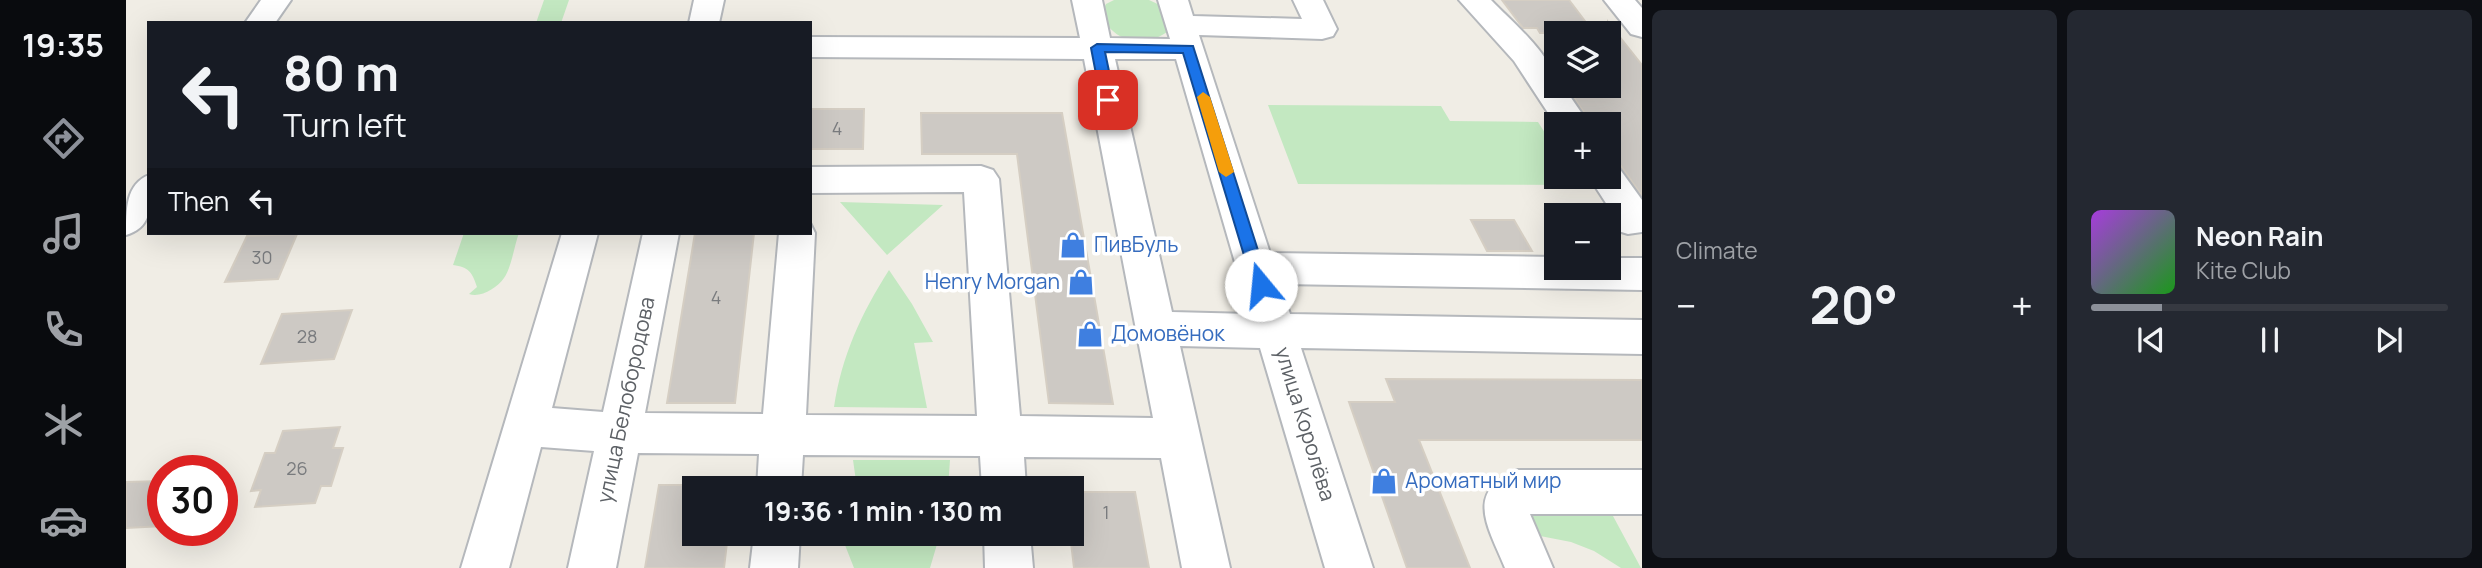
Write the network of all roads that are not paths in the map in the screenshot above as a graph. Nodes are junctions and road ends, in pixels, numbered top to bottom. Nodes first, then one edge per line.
1 (276, 0) edge
2 (709, 0) edge
3 (1087, 0) edge
4 (1308, 0) edge
5 (1474, 0) edge
6 (1619, 0) edge
7 (261, 21) edge
8 (704, 21) edge
9 (1181, 24) edge
10 (1642, 27) edge
11 (812, 47) edge
12 (1097, 48) junction
13 (1564, 112) edge
14 (812, 180) edge
15 (1615, 189) edge
16 (147, 191) edge
17 (1628, 220) dead end
18 (126, 222) edge
19 (579, 235) edge
20 (661, 235) edge
21 (797, 235) edge
22 (1256, 268) junction
23 (1642, 274) edge
24 (1157, 330) junction
25 (1276, 331) junction
26 (1642, 337) edge
27 (525, 426) junction
28 (620, 433) junction
29 (783, 433) junction
30 (1001, 437) junction
31 (1179, 438) junction
32 (780, 476) edge
33 (1003, 476) edge
34 (1642, 492) edge
35 (775, 546) edge
36 (1008, 546) edge
37 (485, 568) edge
38 (592, 568) edge
39 (774, 568) edge
40 (1009, 568) edge
41 (1206, 568) edge
42 (1349, 568) edge
43 (1529, 568) edge

1 - 7 street
2 - 8 street
3 - 12 street
4 - 9 street
5 - 13 street
6 - 10 street
9 - 12 street
9 - 22 street, улица Королёва
11 - 12 street
12 - 24 street
14 - 30 street
15 - 17 street
16 - 18 street
19 - 27 street
20 - 28 street, улица Белобородова
21 - 29 street
22 - 23 street
22 - 25 street, улица Королёва
24 - 25 street
24 - 31 street
25 - 26 street
25 - 42 street, улица Королёва
27 - 28 street
27 - 37 street
28 - 29 street
28 - 38 street, улица Белобородова
29 - 30 street
29 - 32 street
30 - 31 street
30 - 33 street
31 - 41 street
34 - 43 street
35 - 39 street
36 - 40 street

